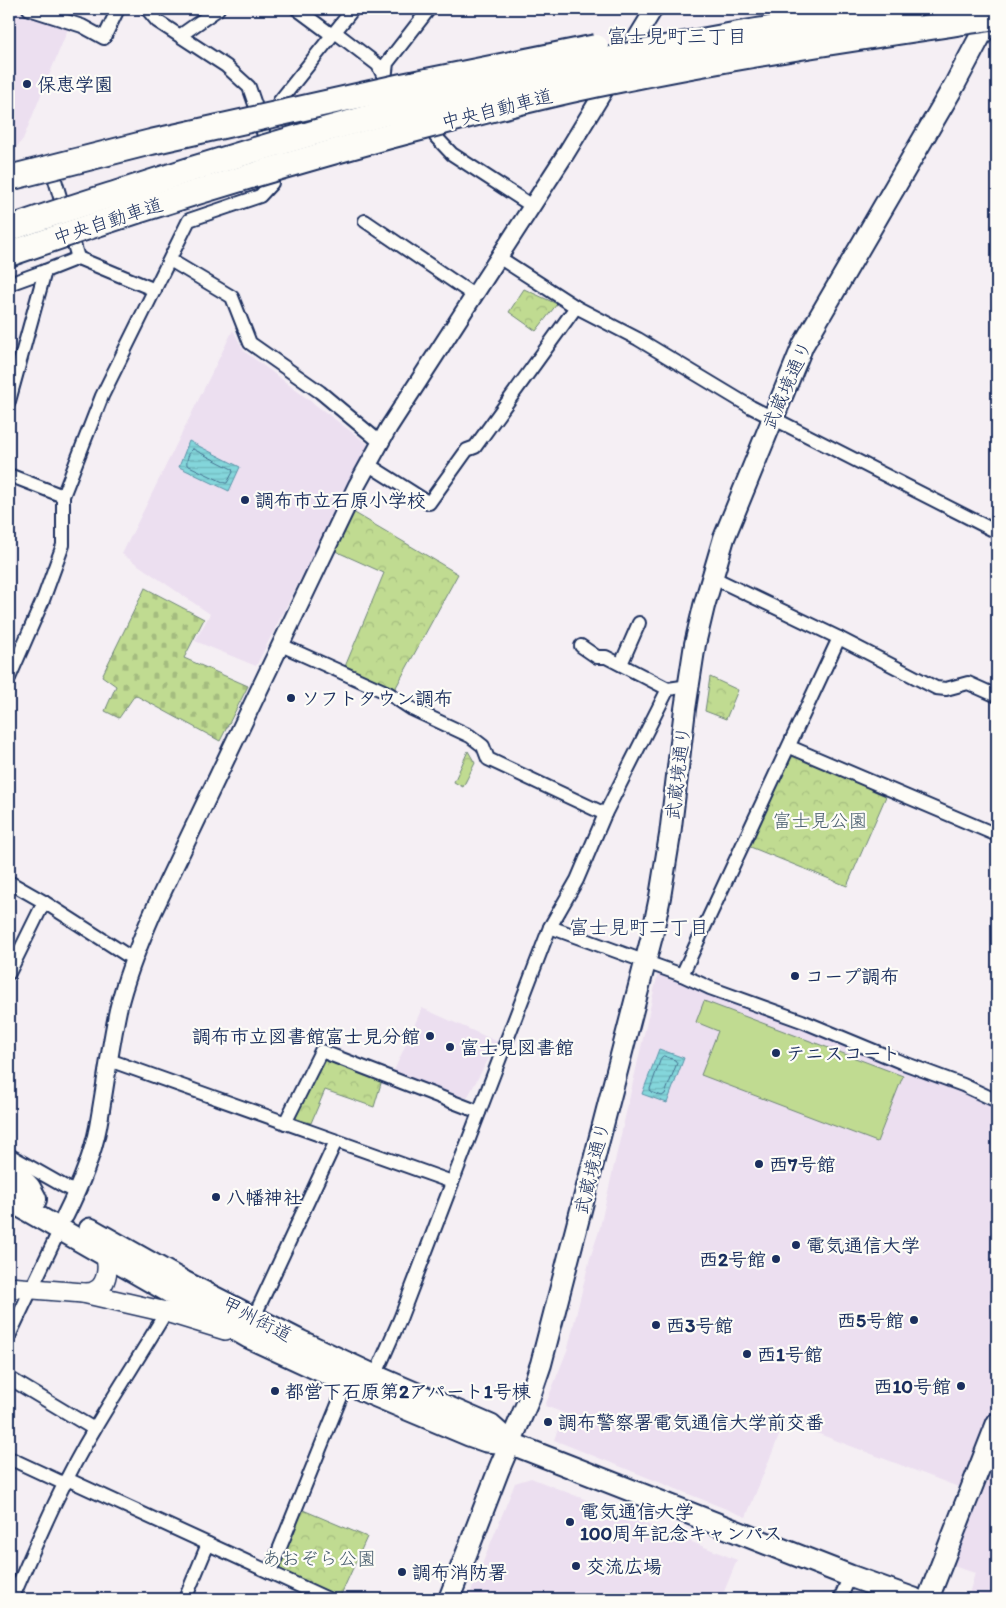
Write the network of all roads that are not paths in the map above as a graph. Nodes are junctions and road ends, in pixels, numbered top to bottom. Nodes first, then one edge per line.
1 (29, 9) edge
2 (118, 9) edge
3 (147, 9) edge
4 (218, 9) edge
5 (297, 9) edge
6 (353, 9) edge
7 (430, 9) edge
8 (654, 9) edge
9 (822, 9) edge
10 (909, 9) edge
11 (989, 9) edge
12 (992, 27) edge
13 (334, 34) junction
14 (181, 35) junction
15 (621, 61) junction
16 (412, 74) junction
17 (385, 78) junction
18 (279, 102) junction
19 (256, 108) junction
20 (331, 152) junction
21 (48, 156) junction
22 (9, 167) edge
23 (9, 178) edge
24 (532, 206) junction
25 (365, 221) dead end
26 (9, 228) edge
27 (9, 254) edge
28 (78, 258) junction
29 (500, 258) junction
30 (170, 260) junction
31 (9, 270) edge
32 (44, 271) junction
33 (9, 284) edge
34 (155, 290) junction
35 (475, 296) junction
36 (576, 307) junction
37 (9, 401) edge
38 (772, 417) junction
39 (381, 442) junction
40 (368, 464) junction
41 (9, 475) edge
42 (63, 496) junction
43 (997, 532) edge
44 (712, 577) junction
45 (639, 623) dead end
46 (839, 638) junction
47 (280, 645) junction
48 (581, 646) dead end
49 (621, 664) junction
50 (9, 678) edge
51 (689, 686) junction
52 (668, 689) junction
53 (997, 696) edge
54 (790, 747) junction
55 (605, 814) junction
56 (997, 835) edge
57 (9, 882) edge
58 (44, 902) junction
59 (550, 927) junction
60 (133, 959) junction
61 (646, 962) junction
62 (9, 973) edge
63 (682, 975) junction
64 (109, 1060) junction
65 (997, 1101) edge
66 (479, 1112) junction
67 (285, 1123) junction
68 (336, 1141) junction
69 (9, 1154) edge
70 (9, 1168) edge
71 (452, 1182) junction
72 (9, 1184) edge
73 (76, 1192) junction
74 (34, 1199) junction
75 (9, 1200) edge
76 (62, 1223) junction
77 (105, 1254) junction
78 (9, 1287) edge
79 (30, 1289) junction
80 (83, 1293) junction
81 (166, 1312) junction
82 (254, 1317) junction
83 (9, 1336) edge
84 (248, 1337) junction
85 (375, 1376) junction
86 (9, 1378) edge
87 (347, 1382) junction
88 (997, 1423) edge
89 (94, 1429) junction
90 (510, 1443) junction
91 (9, 1458) edge
92 (66, 1481) junction
93 (208, 1544) junction
94 (270, 1572) junction
95 (850, 1576) junction
96 (12, 1599) edge
97 (184, 1599) edge
98 (328, 1599) edge
99 (449, 1599) edge
100 (840, 1599) edge
101 (914, 1599) edge
102 (928, 1599) edge

1 - 2 street
3 - 14 street
4 - 14 street
5 - 13 street
6 - 13 street
7 - 17 street
8 - 15 street
9 - 23 highway, bridge
10 - 26 highway, 中央自動車道, bridge
11 - 12 main road, 武蔵境通り
12 - 20 highway, 中央自動車道, bridge
12 - 38 main road, 武蔵境通り
13 - 17 street
13 - 18 street
14 - 19 street
15 - 16 street
15 - 24 street
16 - 17 street
16 - 24 street
17 - 18 street
18 - 19 street
19 - 21 street
19 - 30 street
20 - 27 highway, 中央自動車道, bridge
20 - 31 highway, bridge
21 - 22 street
21 - 28 street
24 - 29 street
25 - 35 street
28 - 32 street
28 - 34 street
29 - 35 street
29 - 36 street
30 - 34 street
30 - 39 street
32 - 33 street
32 - 37 street
34 - 42 street
35 - 39 street
36 - 38 street
36 - 40 street
38 - 43 street
38 - 44 main road, 武蔵境通り
39 - 40 street
40 - 47 street
41 - 42 street
42 - 50 street
44 - 46 street
44 - 51 main road, 武蔵境通り
45 - 49 street
46 - 53 street
46 - 54 street
47 - 55 street
47 - 60 street
48 - 49 street
49 - 52 street
51 - 52 street
51 - 61 main road, 武蔵境通り
52 - 55 street
54 - 56 street
54 - 63 street
55 - 59 street
57 - 58 street
58 - 60 street
58 - 62 street
59 - 61 street
59 - 66 street
60 - 64 street
61 - 63 street
61 - 90 main road, 武蔵境通り
63 - 65 street
64 - 67 street
64 - 73 street
66 - 67 street
66 - 71 street
67 - 68 street
68 - 71 street
68 - 82 street
69 - 73 street
70 - 74 highway
71 - 85 street
72 - 74 highway, 甲州街道
73 - 76 street
74 - 76 highway, 甲州街道
75 - 76 highway, 甲州街道
76 - 77 highway, 甲州街道
76 - 79 street
76 - 82 highway, 甲州街道
77 - 80 main road
77 - 84 highway, 甲州街道
78 - 79 main road
79 - 80 main road
79 - 83 street
80 - 81 main road
81 - 84 main road
81 - 89 street
82 - 85 highway, 甲州街道
84 - 87 highway, 甲州街道
85 - 90 highway, 甲州街道
86 - 89 street
87 - 90 highway, 甲州街道
87 - 94 street
88 - 102 main road
89 - 92 street
90 - 95 highway, 甲州街道
90 - 99 main road, 武蔵境通り
91 - 92 street
92 - 93 street
92 - 96 street
93 - 94 street
93 - 97 street
94 - 98 street
95 - 100 street
95 - 101 highway, 甲州街道

